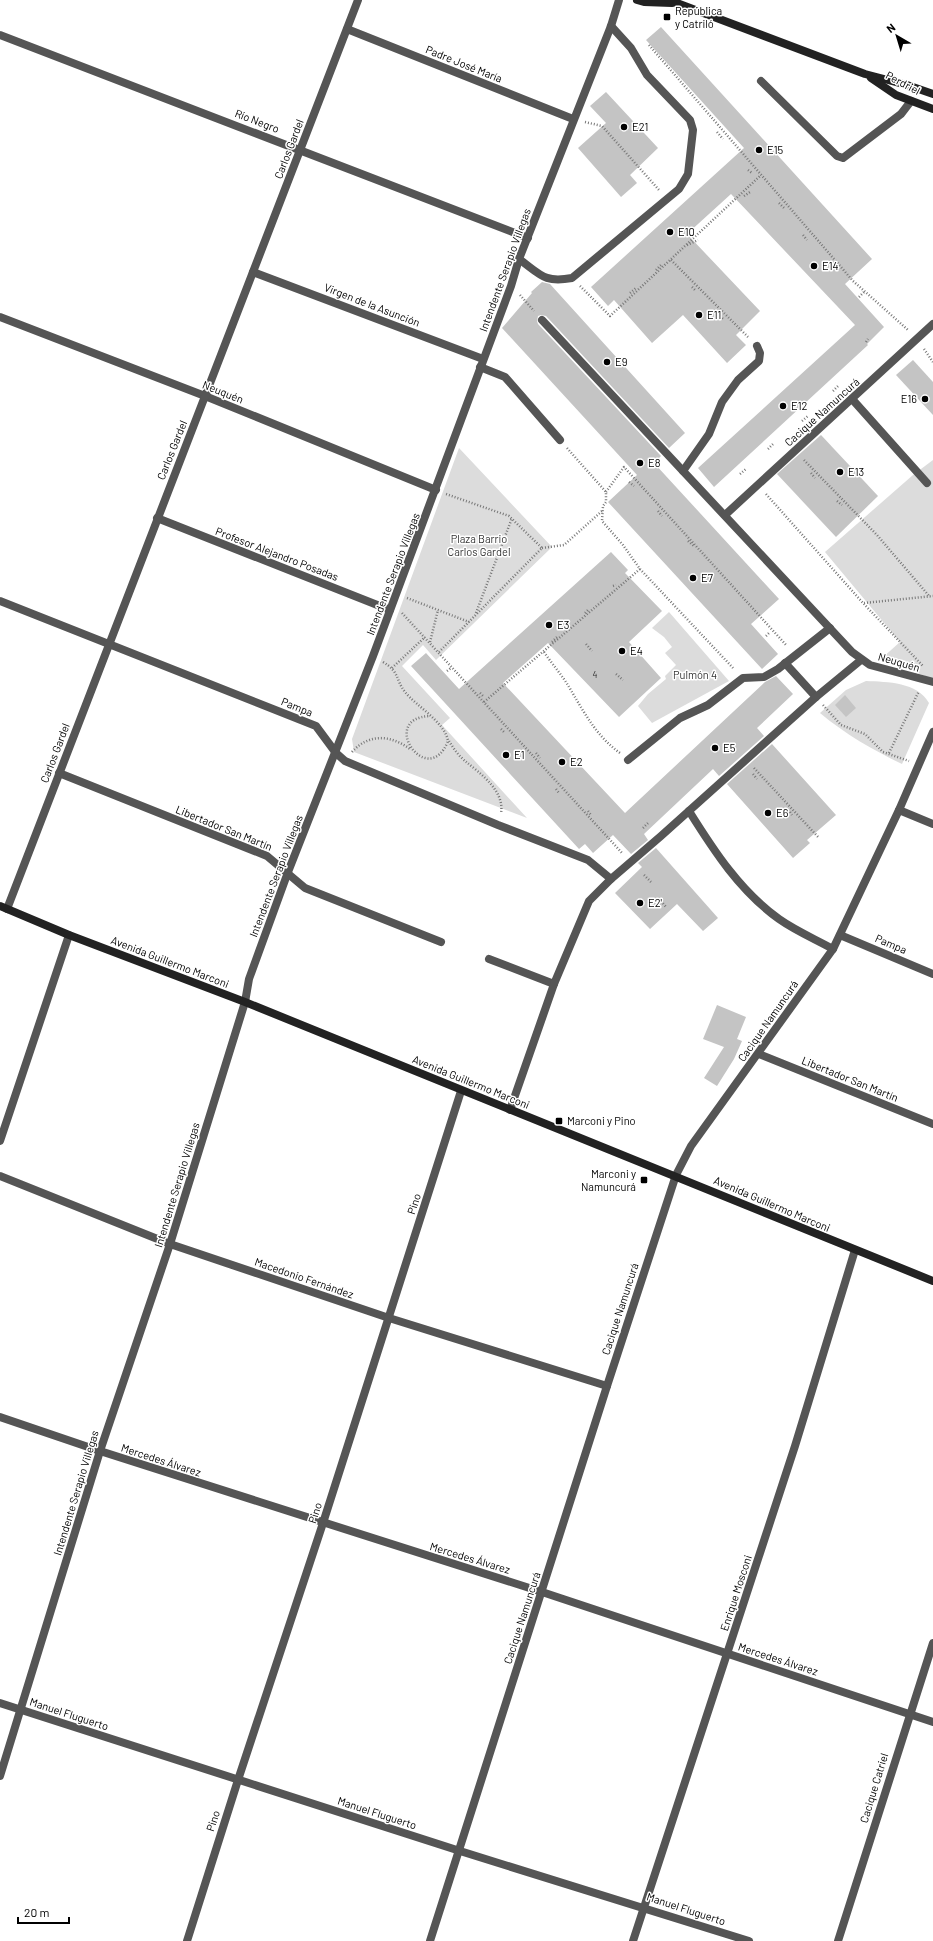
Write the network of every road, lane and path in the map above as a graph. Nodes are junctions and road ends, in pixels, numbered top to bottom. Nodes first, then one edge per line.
1 (358, 0) edge
2 (619, 0) edge
3 (637, 0) edge
4 (670, 1) edge
5 (611, 26) junction
6 (347, 29) junction
7 (0, 35) edge
8 (649, 45) dead end
9 (865, 74) junction
10 (761, 81) dead end
11 (933, 94) edge
12 (910, 101) junction
13 (933, 109) edge
14 (573, 119) junction
15 (717, 132) dead end
16 (723, 139) dead end
17 (301, 150) junction
18 (748, 170) dead end
19 (752, 173) dead end
20 (760, 176) junction
21 (750, 192) dead end
22 (744, 196) dead end
23 (667, 199) junction
24 (779, 203) dead end
25 (784, 208) dead end
26 (803, 235) dead end
27 (528, 238) junction
28 (698, 240) dead end
29 (807, 240) dead end
30 (685, 247) junction
31 (519, 259) junction
32 (671, 260) junction
33 (830, 262) dead end
34 (661, 265) dead end
35 (834, 267) dead end
36 (656, 270) dead end
37 (253, 272) junction
38 (572, 278) junction
39 (511, 286) junction
40 (692, 287) dead end
41 (636, 288) dead end
42 (696, 291) dead end
43 (864, 292) dead end
44 (630, 293) dead end
45 (859, 297) dead end
46 (720, 316) dead end
47 (0, 317) edge
48 (542, 320) joint
49 (724, 320) dead end
50 (933, 324) edge
51 (918, 339) junction
52 (757, 346) joint
53 (933, 362) edge
54 (482, 363) junction
55 (838, 386) dead end
56 (833, 392) dead end
57 (206, 396) junction
58 (852, 399) junction
59 (808, 416) dead end
60 (802, 421) dead end
61 (560, 440) joint
62 (774, 444) dead end
63 (768, 449) dead end
64 (795, 451) junction
65 (746, 469) dead end
66 (683, 471) junction
67 (811, 473) dead end
68 (740, 474) dead end
69 (815, 478) dead end
70 (629, 482) dead end
71 (927, 483) dead end
72 (758, 485) junction
73 (634, 486) dead end
74 (436, 490) junction
75 (606, 492) junction
76 (837, 501) dead end
77 (842, 505) dead end
78 (603, 511) junction
79 (658, 511) dead end
80 (725, 515) junction
81 (662, 516) dead end
82 (157, 518) junction
83 (512, 518) junction
84 (688, 541) dead end
85 (694, 546) dead end
86 (542, 548) junction
87 (640, 569) junction
88 (717, 571) dead end
89 (720, 575) dead end
90 (397, 594) junction
91 (932, 597) edge
92 (742, 598) dead end
93 (0, 601) edge
94 (863, 603) junction
95 (748, 604) dead end
96 (392, 607) junction
97 (590, 609) dead end
98 (438, 610) junction
99 (585, 613) dead end
100 (476, 615) junction
101 (469, 622) junction
102 (830, 628) junction
103 (769, 633) dead end
104 (766, 636) dead end
105 (425, 637) junction
106 (557, 637) dead end
107 (430, 642) junction
108 (552, 642) dead end
109 (109, 643) junction
110 (586, 644) dead end
111 (592, 651) dead end
112 (439, 652) junction
113 (544, 652) junction
114 (795, 655) junction
115 (374, 656) junction
116 (861, 660) junction
117 (785, 663) junction
118 (525, 666) dead end
119 (392, 668) junction
120 (451, 668) dead end
121 (447, 670) dead end
122 (520, 670) dead end
123 (928, 671) dead end
124 (616, 674) dead end
125 (743, 678) junction
126 (623, 680) dead end
127 (924, 680) junction
128 (933, 682) edge
129 (480, 693) dead end
130 (483, 696) dead end
131 (816, 698) junction
132 (484, 702) junction
133 (430, 716) junction
134 (501, 729) dead end
135 (933, 732) edge
136 (505, 733) dead end
137 (448, 741) junction
138 (411, 749) junction
139 (536, 753) dead end
140 (336, 754) junction
141 (889, 754) junction
142 (540, 758) dead end
143 (628, 760) joint
144 (747, 760) junction
145 (344, 761) junction
146 (918, 764) junction
147 (59, 773) junction
148 (753, 774) dead end
149 (757, 779) dead end
150 (556, 789) dead end
151 (559, 793) dead end
152 (899, 810) junction
153 (588, 811) dead end
154 (689, 812) junction
155 (790, 812) dead end
156 (591, 815) dead end
157 (792, 816) dead end
158 (649, 822) dead end
159 (933, 824) edge
160 (498, 825) junction
161 (643, 828) dead end
162 (819, 838) dead end
163 (631, 862) junction
164 (288, 872) junction
165 (644, 875) dead end
166 (611, 879) junction
167 (651, 882) dead end
168 (661, 901) dead end
169 (666, 907) dead end
170 (3, 908) edge
171 (69, 935) junction
172 (840, 935) junction
173 (441, 942) dead end
174 (833, 949) junction
175 (490, 959) dead end
176 (933, 974) edge
177 (554, 984) junction
178 (245, 1002) junction
179 (759, 1054) junction
180 (461, 1091) junction
181 (510, 1110) junction
182 (933, 1124) edge
183 (0, 1141) edge
184 (676, 1175) junction
185 (0, 1176) edge
186 (170, 1244) junction
187 (855, 1250) junction
188 (933, 1281) edge
189 (389, 1318) junction
190 (607, 1386) junction
191 (0, 1416) edge
192 (100, 1451) junction
193 (323, 1523) junction
194 (542, 1592) junction
195 (933, 1643) edge
196 (728, 1654) junction
197 (0, 1703) edge
198 (22, 1710) junction
199 (909, 1714) junction
200 (933, 1722) edge
201 (0, 1776) edge
202 (238, 1780) junction
203 (460, 1852) junction
204 (644, 1907) junction
205 (187, 1941) edge
206 (430, 1941) edge
207 (633, 1941) edge
208 (749, 1941) edge
209 (838, 1941) edge

1 - 6 street, Carlos Gardel
2 - 5 street, Intendente Serapio Villegas
3 - 4 main road
4 - 9 main road
5 - 14 street, Intendente Serapio Villegas
5 - 23 street
6 - 14 street, Padre José María
6 - 17 street, Carlos Gardel
7 - 17 street, Río Negro
8 - 20 path
9 - 11 main road
9 - 12 main road, Perdriel
10 - 12 street
12 - 13 main road, Perdriel
14 - 23 path
14 - 27 street, Intendente Serapio Villegas
15 - 16 path
17 - 27 street, Río Negro
17 - 37 street, Carlos Gardel
18 - 19 path
20 - 30 path
20 - 51 path
21 - 22 path
23 - 38 street
24 - 25 path
26 - 29 path
27 - 31 street, Intendente Serapio Villegas
28 - 30 path
30 - 32 path
31 - 38 street
31 - 39 street, Intendente Serapio Villegas
32 - 38 path
32 - 52 path
33 - 35 path
34 - 36 path
37 - 54 street, Virgen de la Asunción
37 - 57 street, Carlos Gardel
39 - 48 path
39 - 54 street, Intendente Serapio Villegas
40 - 42 path
41 - 44 path
43 - 45 path
46 - 49 path
47 - 57 street, Neuquén
48 - 66 street
50 - 51 street, Cacique Namuncurá
51 - 53 path
51 - 58 street, Cacique Namuncurá
52 - 66 street
54 - 61 street, Virgen de la Asunción
54 - 74 street, Intendente Serapio Villegas
55 - 56 path
57 - 74 street, Neuquén
57 - 82 street, Carlos Gardel
58 - 64 street, Cacique Namuncurá
58 - 71 street
59 - 60 path
61 - 75 path
62 - 63 path
64 - 72 street, Cacique Namuncurá
64 - 91 path
65 - 68 path
66 - 80 street
67 - 69 path
70 - 73 path
72 - 80 street, Cacique Namuncurá
72 - 94 path
74 - 83 path
74 - 90 street, Intendente Serapio Villegas
75 - 78 path
75 - 114 path
76 - 77 path
78 - 86 path
78 - 87 path
79 - 81 path
80 - 102 street
82 - 96 street, Profesor Alejandro Posadas
82 - 109 street, Carlos Gardel
83 - 86 path
83 - 100 path
84 - 85 path
86 - 100 path
87 - 113 path
87 - 125 path
88 - 89 path
90 - 96 street, Intendente Serapio Villegas
90 - 98 path
91 - 94 path
92 - 95 path
93 - 109 street, Pampa
94 - 123 path
96 - 105 path
96 - 115 street, Intendente Serapio Villegas
97 - 99 path
98 - 101 path
98 - 107 path
100 - 101 path
101 - 112 path
102 - 114 street
102 - 116 street
103 - 104 path
105 - 107 path
105 - 119 path
106 - 108 path
107 - 112 path
109 - 140 street, Pampa
109 - 147 street, Carlos Gardel
110 - 111 path
112 - 132 path
113 - 132 path
113 - 143 path
114 - 117 street
115 - 119 path
115 - 140 street, Intendente Serapio Villegas
116 - 127 street, Neuquén
116 - 131 street
117 - 125 street
117 - 131 street
118 - 122 path
119 - 133 path
120 - 121 path
124 - 126 path
125 - 143 street
127 - 128 street, Neuquén
127 - 141 path
129 - 130 path
131 - 141 path
131 - 144 street
132 - 163 path
133 - 137 path
133 - 138 path
134 - 136 path
135 - 146 street, Cacique Namuncurá
137 - 138 path
137 - 160 path
138 - 145 path
139 - 142 path
140 - 145 street, Pampa
140 - 164 street, Intendente Serapio Villegas
141 - 146 path
144 - 154 street
144 - 162 path
145 - 160 street, Pampa
146 - 152 street, Cacique Namuncurá
147 - 164 street, Libertador San Martín
147 - 170 street, Carlos Gardel
148 - 149 path
150 - 151 path
152 - 159 street
152 - 172 street, Cacique Namuncurá
153 - 156 path
154 - 163 street
154 - 174 street
155 - 157 path
158 - 161 path
160 - 166 street, Pampa
163 - 166 street
164 - 173 street, Libertador San Martín
164 - 178 street, Intendente Serapio Villegas
165 - 167 path
166 - 177 street
168 - 169 path
170 - 171 main road, Avenida Guillermo Marconi
171 - 178 main road, Avenida Guillermo Marconi
171 - 183 street
172 - 174 street, Cacique Namuncurá
172 - 176 street, Pampa
174 - 179 street, Cacique Namuncurá
175 - 177 street
177 - 181 street
178 - 180 main road, Avenida Guillermo Marconi
178 - 186 street, Intendente Serapio Villegas
179 - 182 street, Libertador San Martín
179 - 184 street, Cacique Namuncurá
180 - 181 main road, Avenida Guillermo Marconi
180 - 189 street, Pino
181 - 184 main road, Avenida Guillermo Marconi
184 - 187 main road, Avenida Guillermo Marconi
184 - 190 street, Cacique Namuncurá
185 - 186 street, Macedonio Fernández
186 - 189 street, Macedonio Fernández
186 - 192 street, Intendente Serapio Villegas
187 - 188 main road, Avenida Guillermo Marconi
187 - 196 street, Enrique Mosconi
189 - 190 street, Macedonio Fernández
189 - 193 street, Pino
190 - 194 street, Cacique Namuncurá
191 - 192 street, Mercedes Álvarez
192 - 193 street, Mercedes Álvarez
192 - 198 street, Intendente Serapio Villegas
193 - 194 street, Mercedes Álvarez
193 - 202 street, Pino
194 - 196 street, Mercedes Álvarez
194 - 203 street, Cacique Namuncurá
195 - 199 street, Cacique Catriel
196 - 199 street, Mercedes Álvarez
196 - 204 street, Enrique Mosconi
197 - 198 street, Manuel Fluguerto
198 - 201 street, Intendente Serapio Villegas
198 - 202 street, Manuel Fluguerto
199 - 200 street, Mercedes Álvarez
199 - 209 street, Cacique Catriel
202 - 203 street, Manuel Fluguerto
202 - 205 street, Pino
203 - 204 street, Manuel Fluguerto
203 - 206 street, Cacique Namuncurá
204 - 207 street, Enrique Mosconi
204 - 208 street, Manuel Fluguerto

